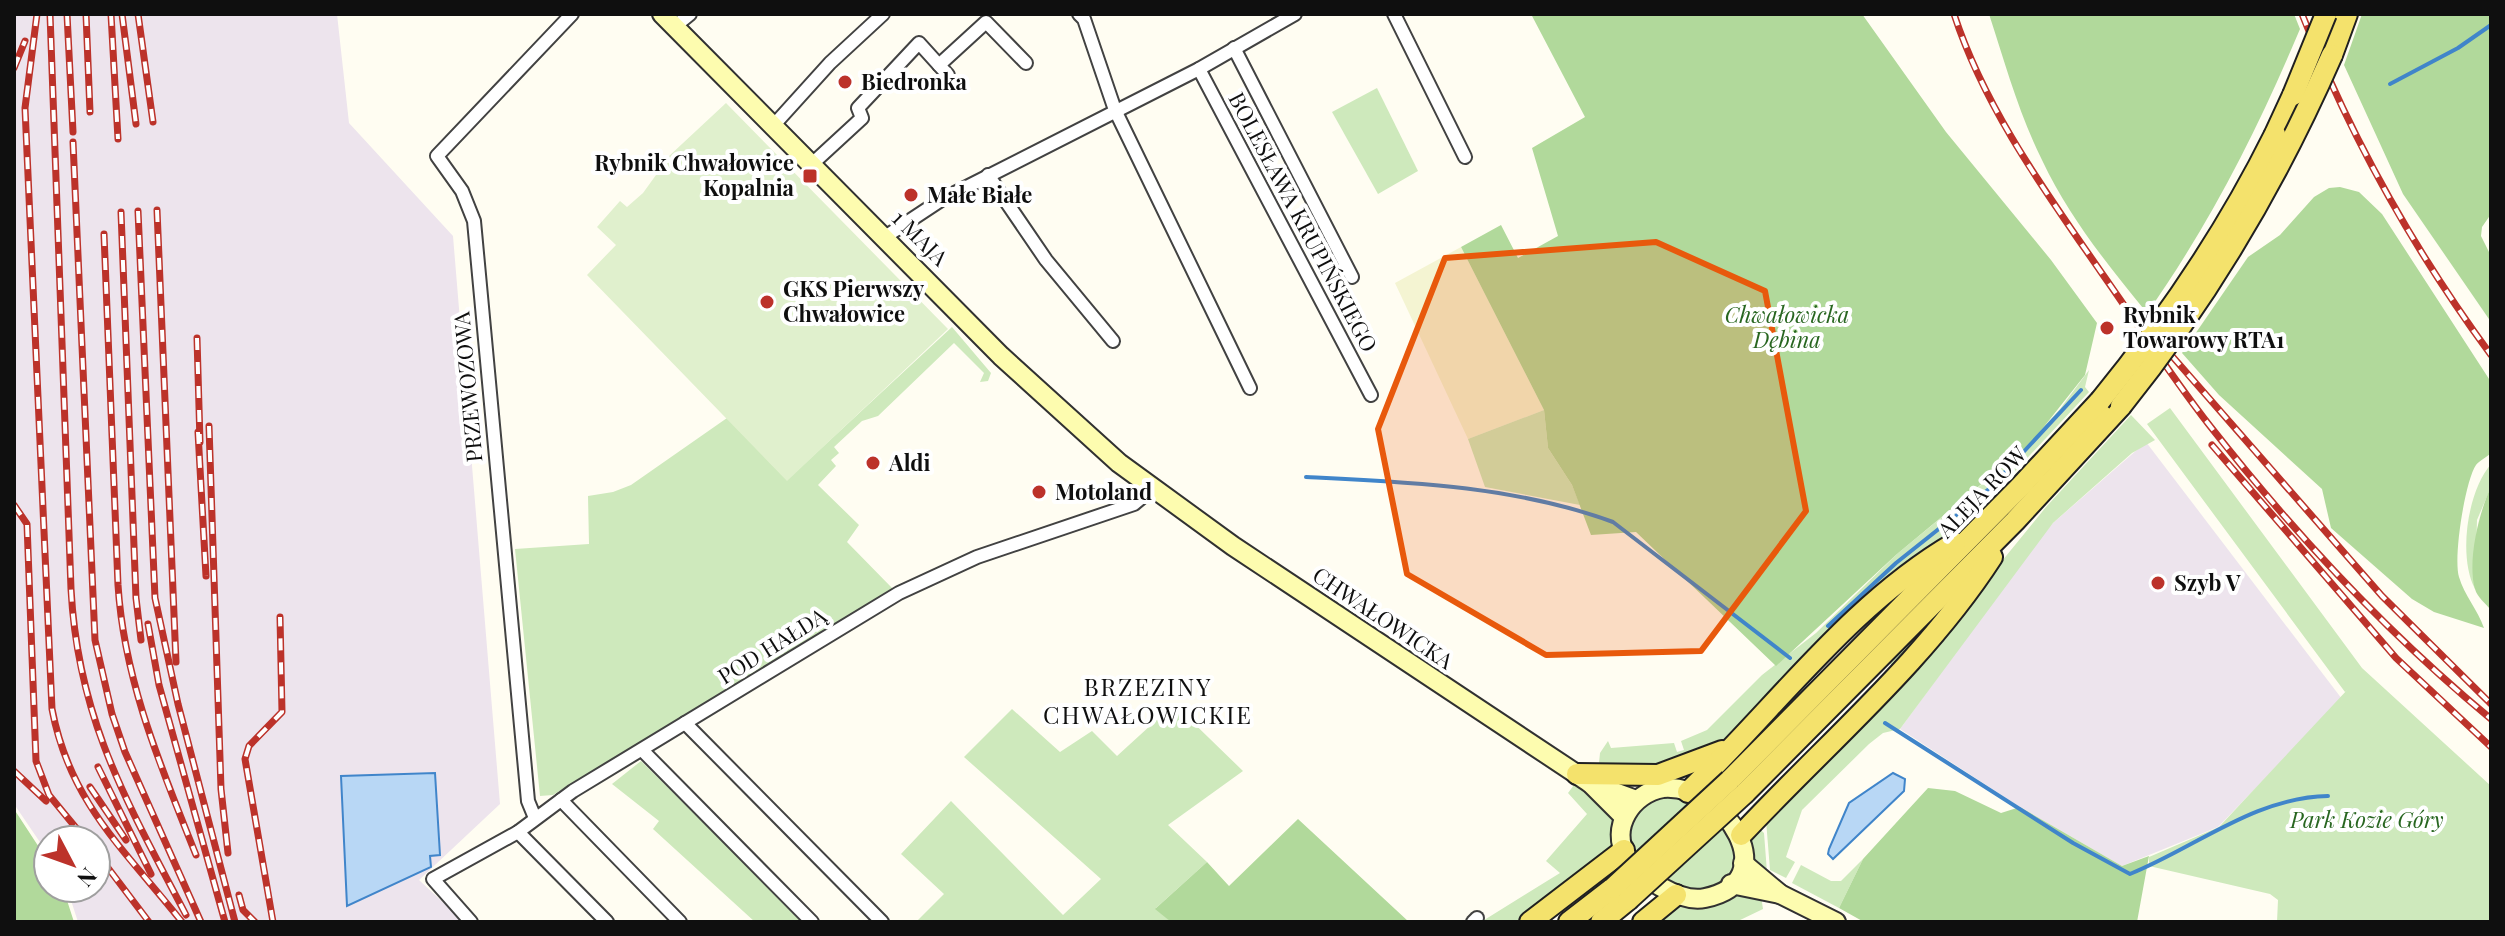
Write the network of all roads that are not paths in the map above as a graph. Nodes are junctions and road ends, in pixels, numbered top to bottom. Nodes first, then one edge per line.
1 (572, 14) edge
2 (690, 14) edge
3 (883, 14) edge
4 (1079, 14) edge
5 (1295, 14) edge
6 (1394, 14) edge
7 (2326, 14) edge
8 (2347, 14) edge
9 (668, 20) edge
10 (1234, 48) junction
11 (1026, 63) dead end
12 (939, 65) junction
13 (1199, 69) junction
14 (948, 75) dead end
15 (1115, 110) junction
16 (773, 126) junction
17 (1465, 157) dead end
18 (812, 164) junction
19 (988, 175) junction
20 (885, 237) junction
21 (1352, 277) dead end
22 (1113, 341) dead end
23 (1250, 388) dead end
24 (1371, 395) dead end
25 (1152, 489) junction
26 (2015, 521) junction
27 (1979, 529) junction
28 (685, 723) junction
29 (1736, 744) junction
30 (642, 750) junction
31 (1583, 778) junction
32 (1738, 786) junction
33 (1688, 792) junction
34 (561, 800) junction
35 (1636, 800) junction
36 (1624, 817) junction
37 (535, 818) junction
38 (518, 832) junction
39 (1741, 835) junction
40 (1624, 850) junction
41 (1743, 863) junction
42 (1731, 884) junction
43 (1620, 894) junction
44 (1780, 894) junction
45 (1676, 895) junction
46 (471, 922) edge
47 (607, 922) edge
48 (680, 922) edge
49 (812, 922) edge
50 (882, 922) edge
51 (1530, 922) edge
52 (1569, 922) edge
53 (1601, 922) edge
54 (1643, 922) edge
55 (1836, 922) edge

1 - 37 street, PRZEWOZOWA
2 - 9 street
3 - 16 street
4 - 15 street
5 - 10 street
6 - 17 street
7 - 27 main road, ALEJA ROW, bridge
8 - 26 main road, ALEJA ROW, bridge
9 - 16 main road, 1 MAJA
10 - 13 street
10 - 21 street, BOLESŁAWA KRUPIŃSKIEGO
11 - 12 street
12 - 14 street
12 - 18 street
13 - 15 street
13 - 24 street, BOLESŁAWA KRUPIŃSKIEGO
15 - 19 street
15 - 23 street
16 - 18 main road, 1 MAJA
18 - 20 main road, 1 MAJA
19 - 20 street
19 - 22 street
20 - 25 main road, 1 MAJA
25 - 28 street, POD HAŁDĄ
25 - 31 main road, CHWAŁOWICKA
26 - 32 main road, ALEJA ROW
26 - 39 main road
27 - 29 main road
27 - 32 main road, ALEJA ROW
28 - 30 street, POD HAŁDĄ
28 - 50 street
29 - 31 main road
29 - 33 main road
30 - 34 street, POD HAŁDĄ
30 - 49 street
31 - 35 main road, CHWAŁOWICKA
31 - 36 main road, CHWAŁOWICKA
32 - 43 main road, ALEJA ROW, bridge
33 - 35 main road
33 - 39 main road
34 - 37 street, POD HAŁDĄ
34 - 48 street
35 - 36 main road
36 - 40 main road
37 - 38 street, POD HAŁDĄ
38 - 46 street, POD HAŁDĄ
38 - 47 street
39 - 41 main road
40 - 45 main road
40 - 51 main road
41 - 42 main road
41 - 44 main road
42 - 44 main road
42 - 45 main road
43 - 52 main road, ALEJA ROW
43 - 53 main road, ALEJA ROW
44 - 55 main road
45 - 54 main road

